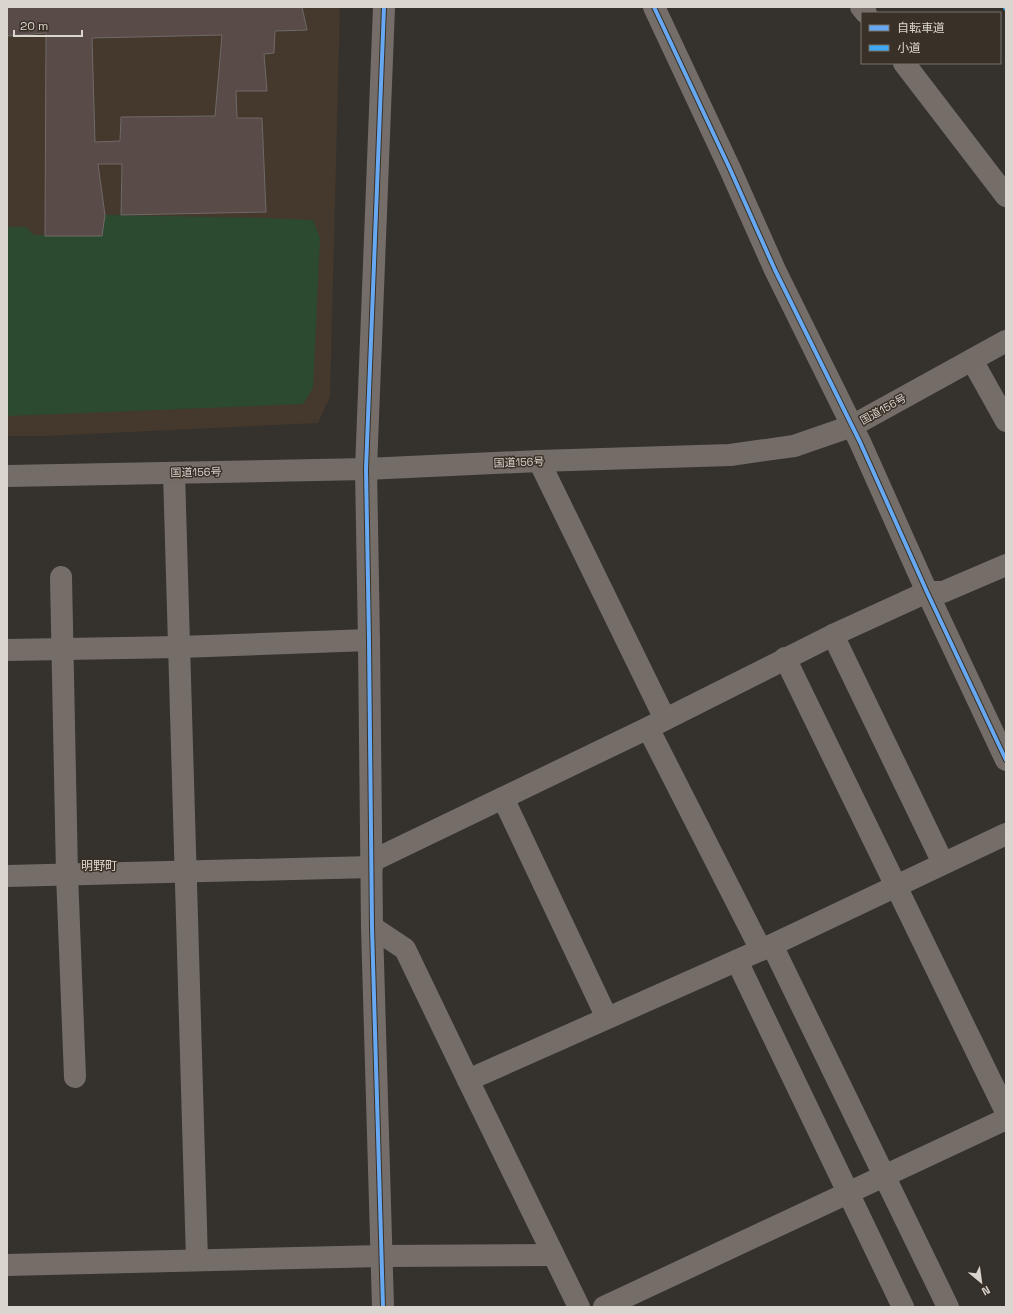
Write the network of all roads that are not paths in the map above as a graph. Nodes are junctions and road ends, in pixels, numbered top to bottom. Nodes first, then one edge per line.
1 (384, 7) edge
2 (654, 7) edge
3 (905, 64) edge
4 (1006, 196) edge
5 (1006, 341) edge
6 (972, 360) junction
7 (1006, 421) edge
8 (852, 426) junction
9 (539, 461) junction
10 (366, 469) junction
11 (174, 472) junction
12 (7, 476) edge
13 (1006, 565) edge
14 (61, 577) dead end
15 (927, 592) junction
16 (833, 635) junction
17 (369, 640) junction
18 (180, 647) junction
19 (62, 649) junction
20 (7, 650) edge
21 (785, 658) junction
22 (657, 723) junction
23 (1006, 760) edge
24 (503, 798) junction
25 (1006, 834) edge
26 (942, 863) junction
27 (372, 864) junction
28 (185, 872) junction
29 (67, 874) junction
30 (7, 876) edge
31 (895, 886) junction
32 (372, 927) junction
33 (767, 948) junction
34 (737, 961) junction
35 (607, 1018) junction
36 (75, 1077) dead end
37 (468, 1080) junction
38 (1006, 1112) edge
39 (1006, 1119) edge
40 (885, 1177) junction
41 (848, 1194) junction
42 (553, 1255) junction
43 (382, 1256) junction
44 (197, 1260) junction
45 (7, 1265) edge
46 (383, 1307) edge
47 (579, 1307) edge
48 (604, 1307) edge
49 (903, 1307) edge
50 (948, 1307) edge

1 - 10 street
2 - 8 street
3 - 4 street
5 - 6 highway, 国道156号
6 - 7 street
6 - 8 highway, 国道156号
8 - 9 highway, 国道156号
8 - 15 street
9 - 10 highway, 国道156号
9 - 22 street
10 - 11 highway, 国道156号
10 - 17 street
11 - 12 highway, 国道156号
11 - 18 street
13 - 15 street
14 - 19 street
15 - 16 street
15 - 23 street
16 - 21 street
16 - 26 street
17 - 18 street
17 - 27 street
18 - 19 street
18 - 28 street
19 - 20 street
19 - 29 street
21 - 22 street
21 - 31 street
22 - 24 street
22 - 33 street
24 - 27 street
24 - 35 street
25 - 26 street
26 - 31 street
27 - 28 street
27 - 32 street
28 - 29 street
28 - 44 street
29 - 30 street
29 - 36 street
31 - 33 street
31 - 38 street
32 - 37 street
32 - 43 street
33 - 34 street
33 - 40 street
34 - 35 street
34 - 41 street
35 - 37 street
37 - 42 street
39 - 40 street
40 - 41 street
40 - 50 street
41 - 48 street
41 - 49 street
42 - 43 street
42 - 47 street
43 - 44 street
43 - 46 street
44 - 45 street

